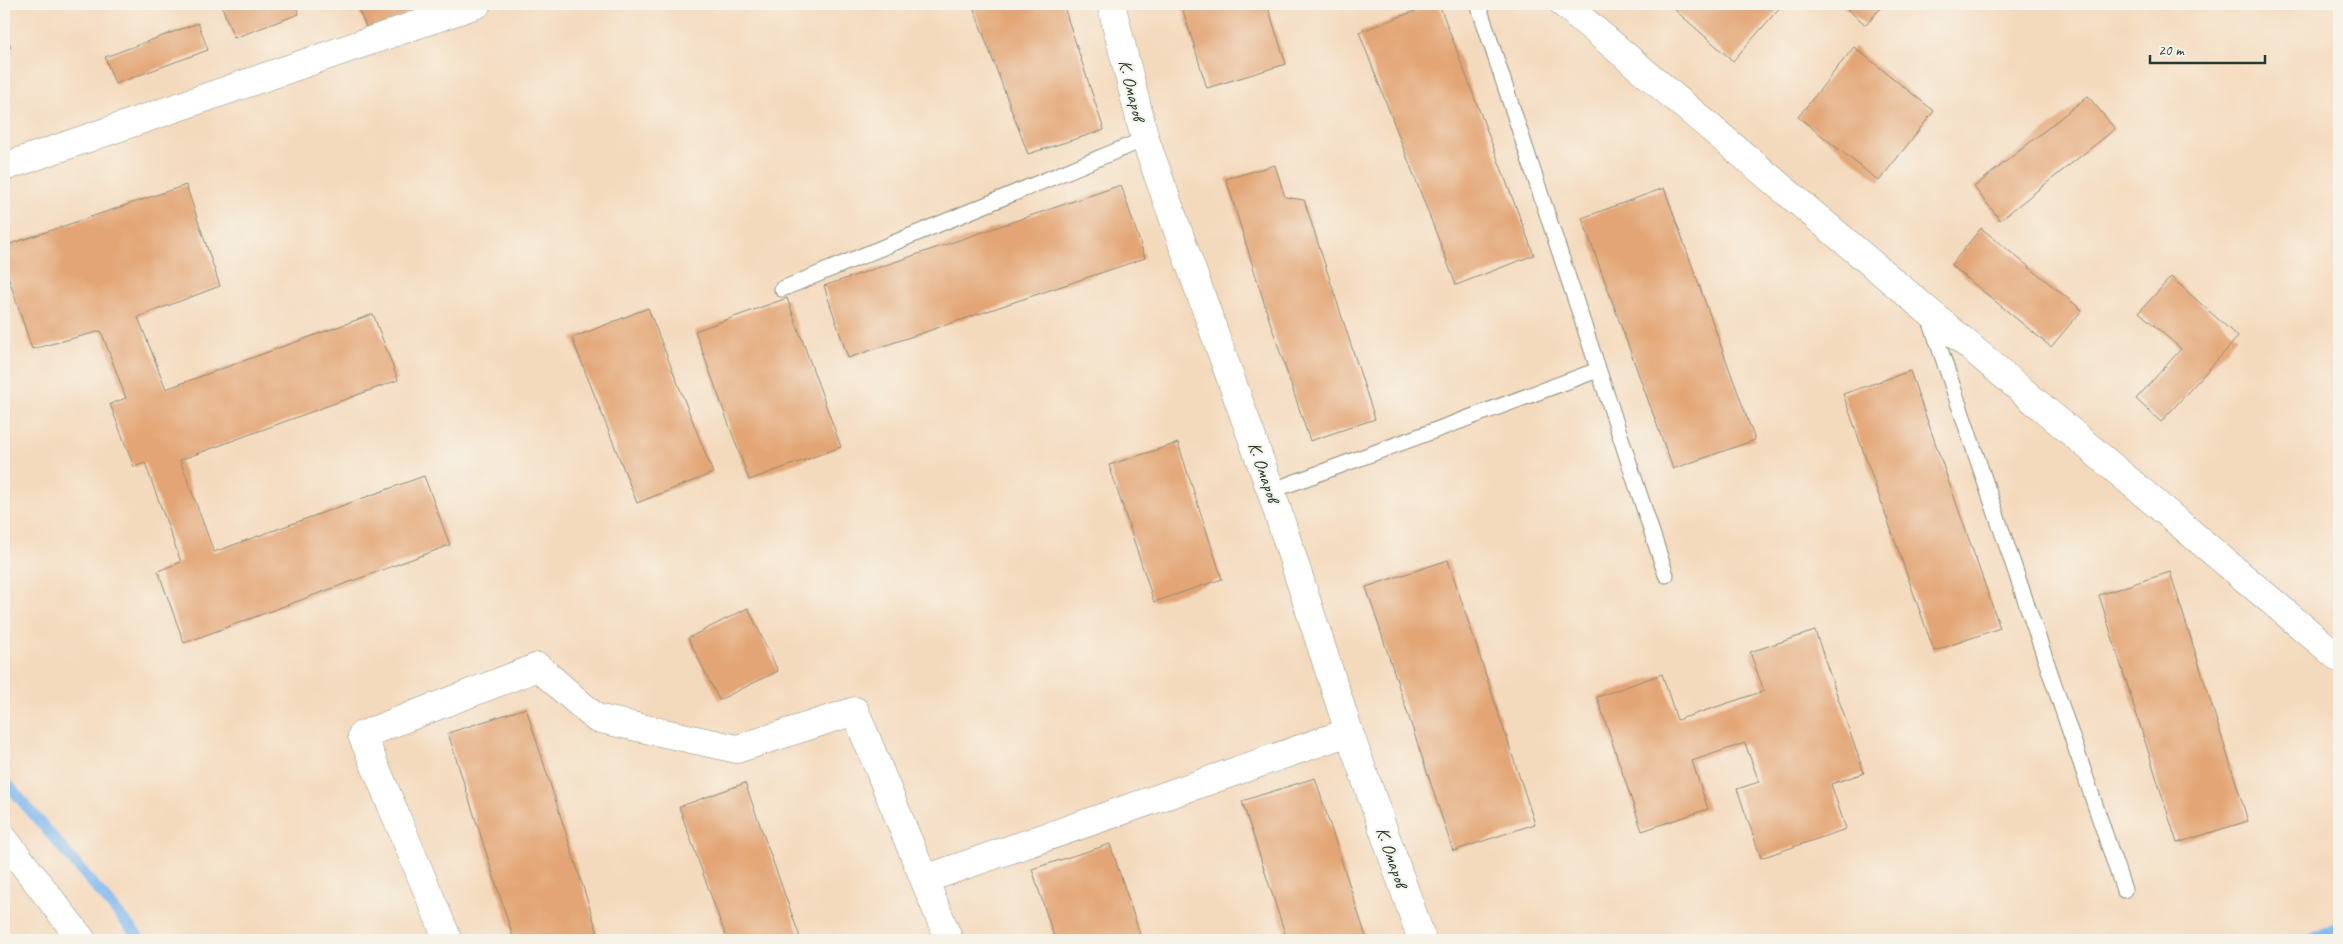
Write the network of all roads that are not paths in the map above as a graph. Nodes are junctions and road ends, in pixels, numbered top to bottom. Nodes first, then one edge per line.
1 (477, 4) edge
2 (1111, 4) edge
3 (1478, 4) edge
4 (1564, 4) edge
5 (1145, 139) junction
6 (4, 167) edge
7 (782, 289) dead end
8 (1927, 311) junction
9 (1598, 370) junction
10 (1271, 491) junction
11 (1666, 575) dead end
12 (2339, 658) edge
13 (1348, 732) junction
14 (4, 839) edge
15 (925, 879) junction
16 (2124, 890) dead end
17 (82, 940) edge
18 (448, 940) edge
19 (949, 940) edge
20 (1422, 940) edge

1 - 6 street
2 - 5 street, К. Омаров
3 - 9 lane
4 - 8 street
5 - 7 lane
5 - 10 street, К. Омаров
8 - 12 street
8 - 16 lane
9 - 10 lane
9 - 11 lane
10 - 13 street, К. Омаров
13 - 15 street
13 - 20 street, К. Омаров
14 - 17 street
15 - 18 street
15 - 19 street

